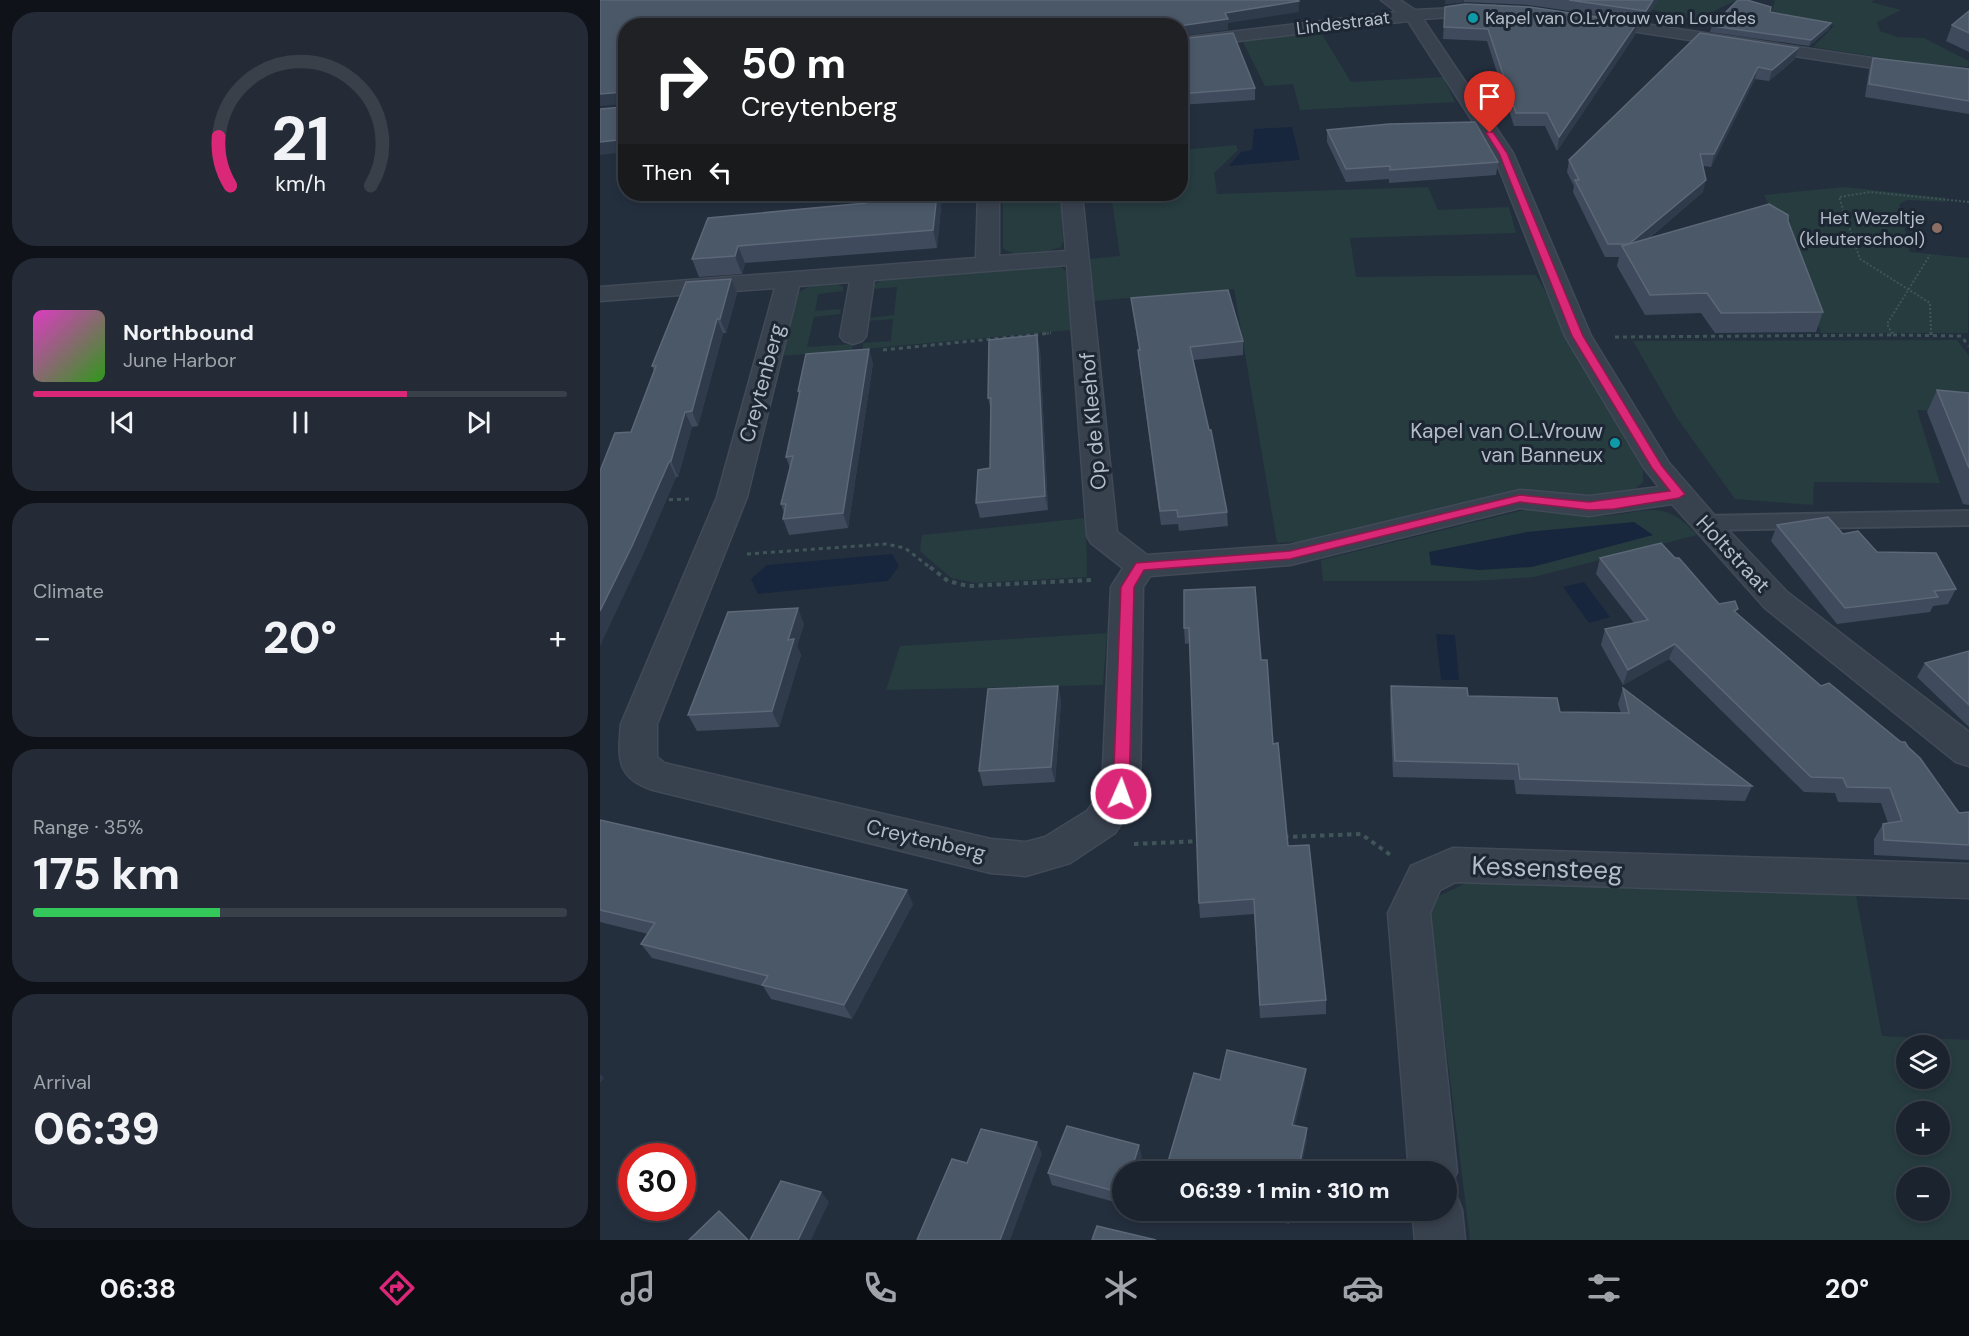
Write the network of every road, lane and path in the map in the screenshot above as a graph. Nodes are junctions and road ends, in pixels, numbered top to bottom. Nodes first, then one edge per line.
1 (1463, 5) edge
2 (1400, 7) edge
3 (1506, 10) edge
4 (1576, 19) edge
5 (1188, 42) edge
6 (1969, 75) edge
7 (988, 201) edge
8 (1073, 201) edge
9 (1969, 202) edge
10 (1930, 255) dead end
11 (1078, 257) junction
12 (987, 264) junction
13 (864, 273) junction
14 (789, 279) junction
15 (1908, 289) junction
16 (600, 294) edge
17 (1085, 330) junction
18 (1893, 335) junction
19 (1931, 335) junction
20 (853, 336) dead end
21 (1578, 336) junction
22 (1969, 346) edge
23 (882, 350) dead end
24 (1679, 494) junction
25 (732, 497) junction
26 (654, 501) edge
27 (1969, 518) edge
28 (1704, 523) junction
29 (709, 557) junction
30 (1136, 573) junction
31 (1969, 752) edge
32 (1082, 836) junction
33 (1278, 837) edge
34 (1206, 841) edge
35 (1425, 878) junction
36 (1969, 881) edge
37 (1432, 1161) edge
38 (1438, 1221) edge
39 (1440, 1240) edge

1 - 2 street, Lindestraat
1 - 3 street, Lindestraat
2 - 5 street, Lindestraat
2 - 21 street, Holtstraat
4 - 6 street
7 - 12 street
8 - 11 street, Op de Kleehof
9 - 15 path
10 - 15 path
11 - 12 street
11 - 17 street, Op de Kleehof
12 - 13 street
13 - 14 street
13 - 20 street
14 - 16 street
14 - 25 street, Creytenberg
15 - 18 path
15 - 19 path
17 - 23 path
17 - 30 street, Op de Kleehof
18 - 19 path
18 - 21 path
19 - 22 path
21 - 24 street, Holtstraat
24 - 28 street, Holtstraat
24 - 30 street
25 - 26 path
25 - 29 street, Creytenberg
27 - 28 lane
28 - 31 street, Holtstraat
29 - 30 path
29 - 32 street, Creytenberg
30 - 32 street, Creytenberg
32 - 34 path
33 - 35 path
35 - 36 street, Kessensteeg
35 - 37 street
38 - 39 street

